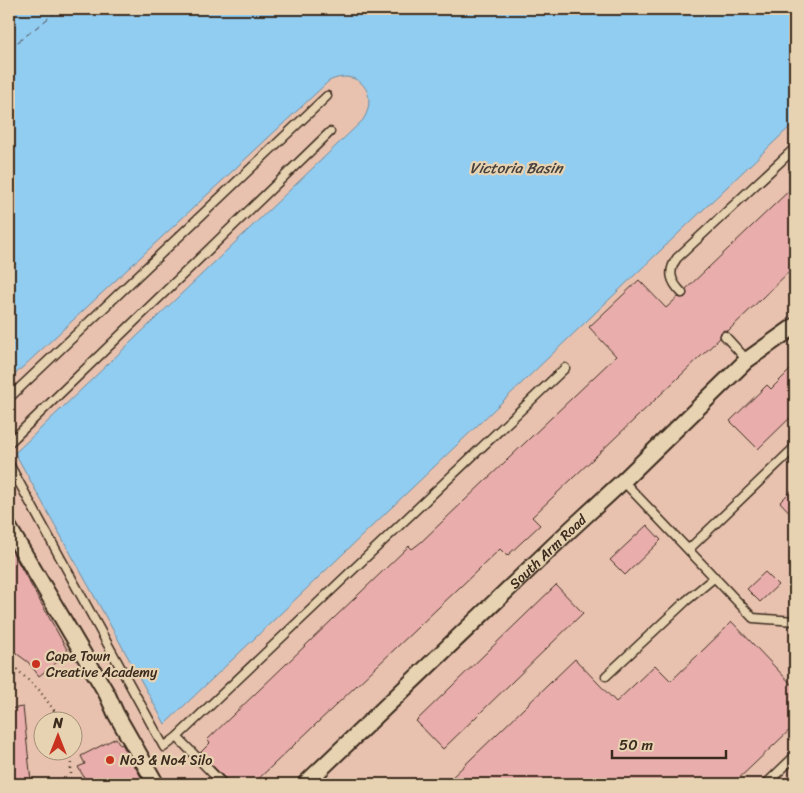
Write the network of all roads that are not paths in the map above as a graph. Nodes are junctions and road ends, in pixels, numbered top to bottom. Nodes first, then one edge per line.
1 (327, 96) dead end
2 (330, 132) dead end
3 (795, 148) edge
4 (682, 293) dead end
5 (795, 326) edge
6 (725, 336) dead end
7 (747, 360) junction
8 (564, 368) dead end
9 (9, 398) edge
10 (9, 442) edge
11 (795, 447) edge
12 (9, 464) edge
13 (623, 481) junction
14 (9, 528) edge
15 (689, 550) junction
16 (715, 577) junction
17 (795, 621) edge
18 (606, 676) dead end
19 (177, 737) junction
20 (795, 756) edge
21 (156, 784) edge
22 (223, 784) edge
23 (306, 784) edge
24 (766, 784) edge

1 - 9 lane
2 - 10 lane
3 - 4 lane
5 - 7 street, South Arm Road
6 - 7 lane
7 - 13 street, South Arm Road
8 - 19 lane
11 - 15 lane
12 - 19 lane
13 - 15 lane
13 - 23 street, South Arm Road
14 - 21 street
15 - 16 lane
16 - 17 lane
16 - 18 lane
19 - 22 lane
20 - 24 lane

